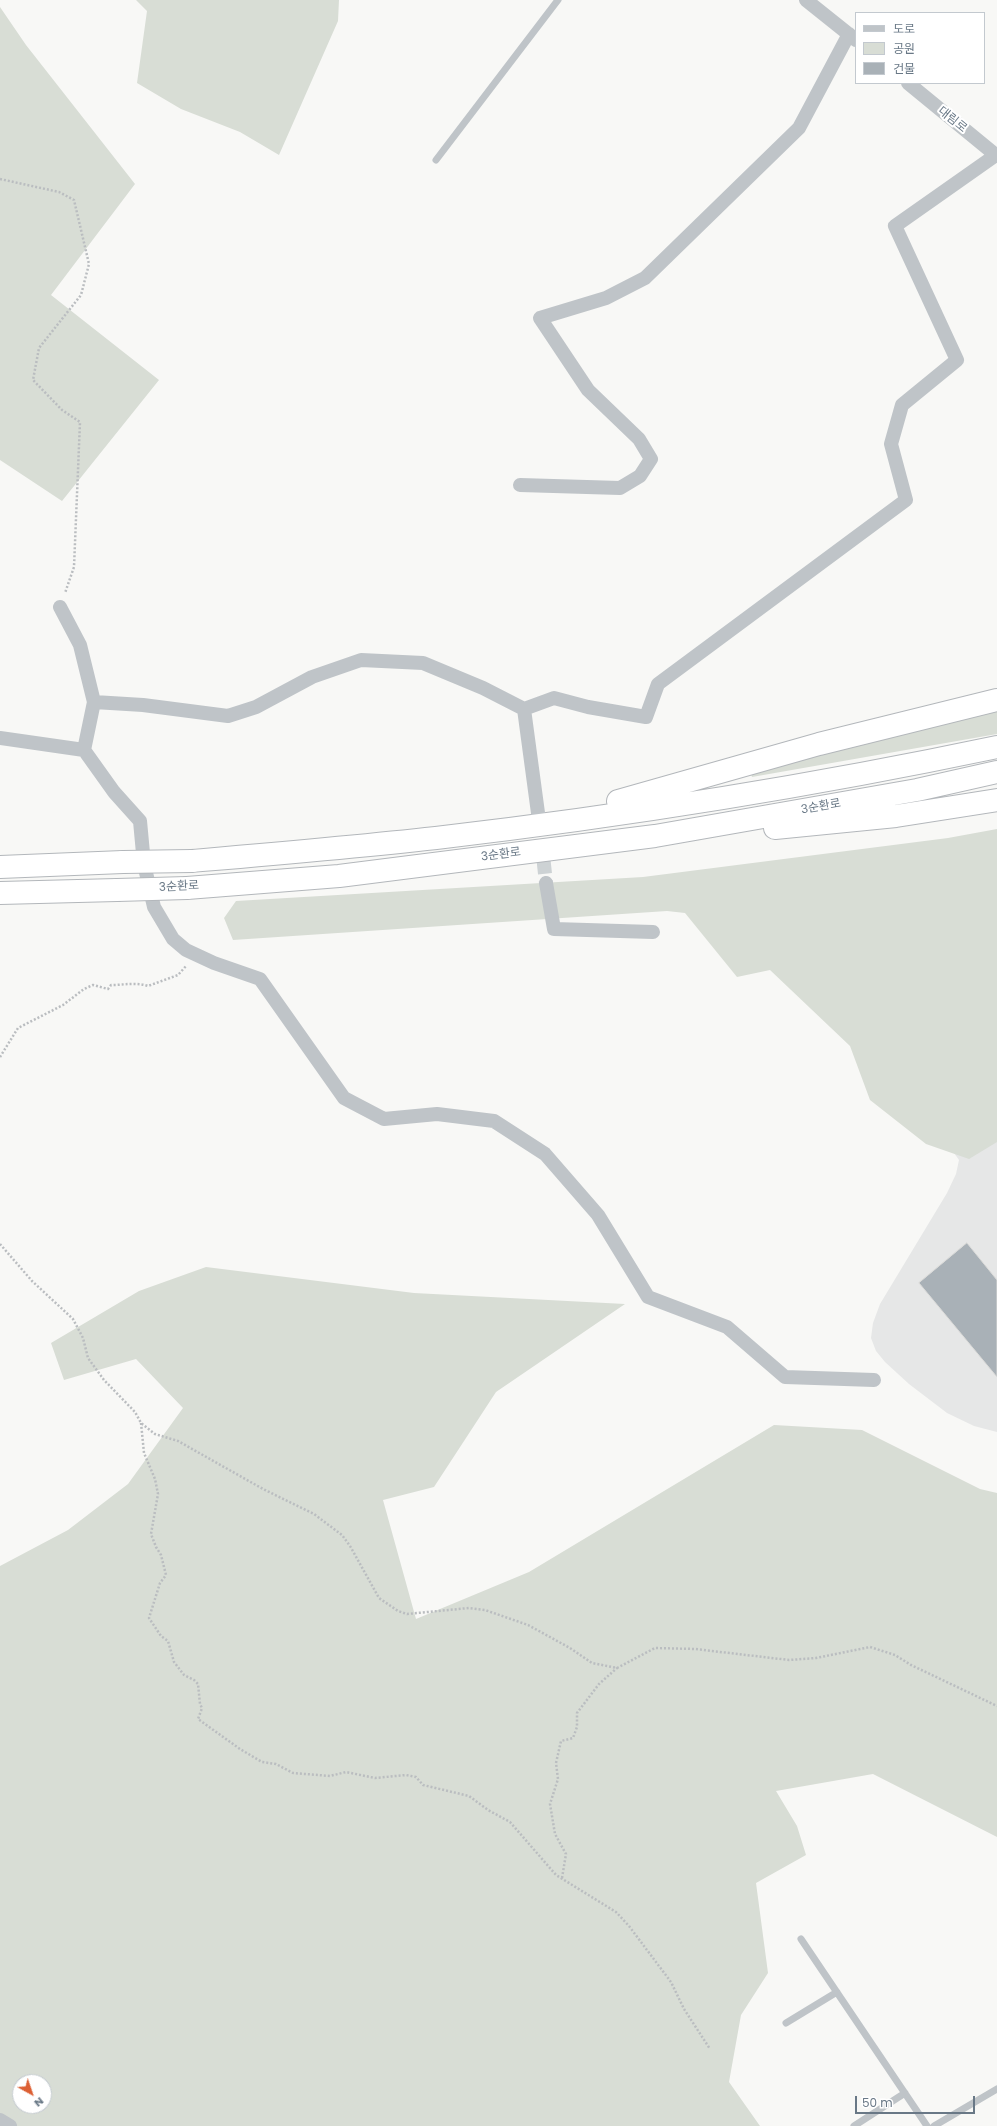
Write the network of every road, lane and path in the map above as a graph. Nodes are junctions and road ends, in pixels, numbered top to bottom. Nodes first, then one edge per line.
1 (558, 0) edge
2 (806, 0) edge
3 (852, 38) edge
4 (909, 84) edge
5 (996, 155) edge
6 (436, 160) dead end
7 (0, 179) edge
8 (520, 486) dead end
9 (60, 607) joint
10 (997, 700) edge
11 (94, 702) junction
12 (524, 709) junction
13 (0, 738) edge
14 (997, 747) edge
15 (84, 750) junction
16 (997, 772) edge
17 (997, 800) edge
18 (534, 820) junction
19 (418, 866) junction
20 (0, 867) edge
21 (546, 883) tunnel mouth
22 (0, 893) edge
23 (653, 932) dead end
24 (186, 950) junction
25 (0, 1058) edge
26 (0, 1244) edge
27 (874, 1380) dead end
28 (141, 1423) junction
29 (617, 1668) junction
30 (997, 1706) edge
31 (562, 1878) junction
32 (801, 1939) dead end
33 (837, 1992) junction
34 (786, 2023) dead end
35 (710, 2049) dead end
36 (997, 2089) edge
37 (905, 2093) junction
38 (0, 2120) edge
39 (10, 2126) edge
40 (854, 2126) edge
41 (927, 2126) edge
42 (934, 2126) edge

1 - 6 lane
2 - 3 street
3 - 8 street
4 - 5 street, 대림로
5 - 12 street
7 - 9 path
9 - 11 street
10 - 18 highway
11 - 12 street
11 - 15 street
12 - 18 street
13 - 15 street
14 - 18 highway
15 - 24 street
16 - 19 highway, 3순환로
17 - 19 highway
18 - 20 highway, bridge
19 - 22 highway, 3순환로, bridge
21 - 23 street
24 - 25 path
24 - 27 street
26 - 28 path
28 - 29 path
28 - 31 path
29 - 30 path
29 - 31 path
31 - 35 path
32 - 33 lane
33 - 34 lane
33 - 37 lane
36 - 42 lane
37 - 40 lane
37 - 41 lane
38 - 39 street

